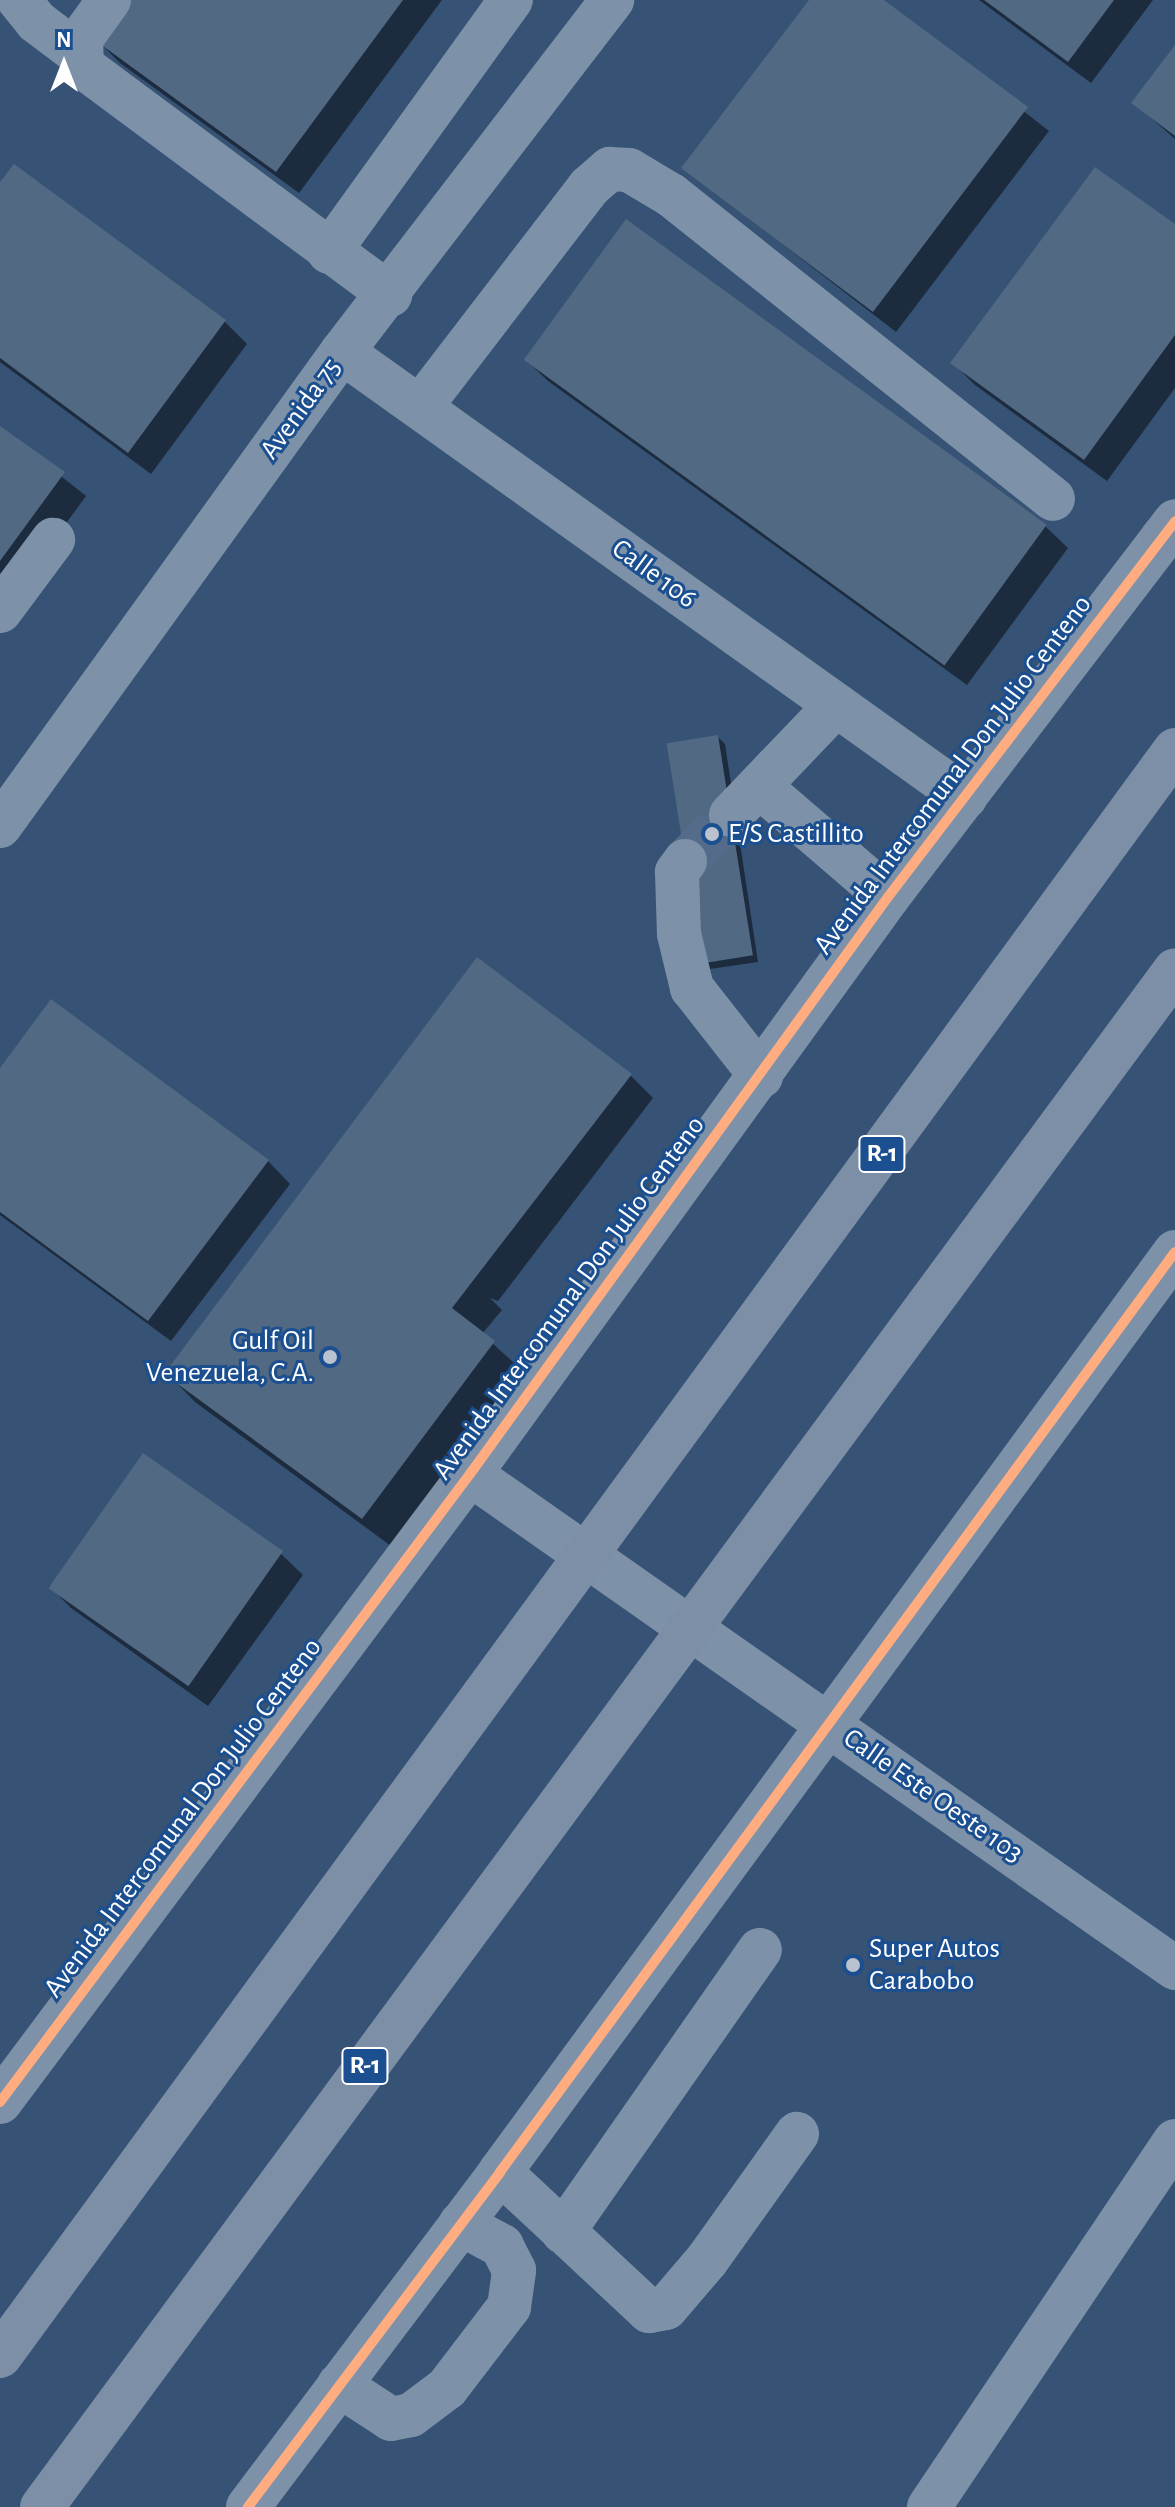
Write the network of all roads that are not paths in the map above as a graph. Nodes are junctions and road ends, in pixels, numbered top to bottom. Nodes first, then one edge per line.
1 (19, 0) edge
2 (109, 0) edge
3 (511, 0) edge
4 (612, 0) edge
5 (78, 53) junction
6 (329, 252) junction
7 (390, 295) junction
8 (342, 352) junction
9 (421, 406) junction
10 (1053, 499) dead end
11 (1171, 528) edge
12 (53, 540) dead end
13 (0, 611) edge
14 (836, 705) junction
15 (1175, 750) edge
16 (965, 797) junction
17 (0, 826) edge
18 (685, 861) tunnel mouth
19 (888, 897) junction
20 (1175, 970) edge
21 (1175, 1006) edge
22 (1134, 1025) junction
23 (761, 1076) junction
24 (1175, 1252) edge
25 (470, 1474) junction
26 (589, 1557) junction
27 (689, 1625) junction
28 (829, 1722) junction
29 (760, 1950) dead end
30 (1175, 1968) edge
31 (0, 2102) edge
32 (797, 2134) dead end
33 (1175, 2141) edge
34 (500, 2172) junction
35 (461, 2224) junction
36 (563, 2232) junction
37 (0, 2356) edge
38 (339, 2385) junction
39 (42, 2507) edge
40 (248, 2507) edge
41 (929, 2507) edge

1 - 5 street
2 - 5 street
3 - 6 street
4 - 7 street, Avenida 75
5 - 6 street
6 - 7 street
7 - 8 street, Avenida 75
8 - 9 street, Calle 106
8 - 17 street, Avenida 75
9 - 10 street
9 - 14 street, Calle 106
11 - 16 street, Avenida Intercomunal Don Julio Centeno
12 - 13 street
14 - 16 street, Calle 106
14 - 19 street
15 - 26 main road, R-1
16 - 19 street, Avenida Intercomunal Don Julio Centeno
18 - 23 street
19 - 23 street, Avenida Intercomunal Don Julio Centeno
20 - 22 main road, R-1
21 - 22 street
22 - 27 main road, R-1
23 - 25 street, Avenida Intercomunal Don Julio Centeno
24 - 28 street
25 - 26 street, Calle Este Oeste 103
25 - 31 street, Avenida Intercomunal Don Julio Centeno
26 - 27 street, Calle Este Oeste 103
26 - 37 main road, R-1
27 - 28 street, Calle Este Oeste 103
27 - 39 main road, R-1
28 - 30 street, Calle Este Oeste 103
28 - 34 street
29 - 36 street
32 - 36 street
33 - 41 street
34 - 35 street
34 - 36 street
35 - 38 street
35 - 38 street
38 - 40 street

